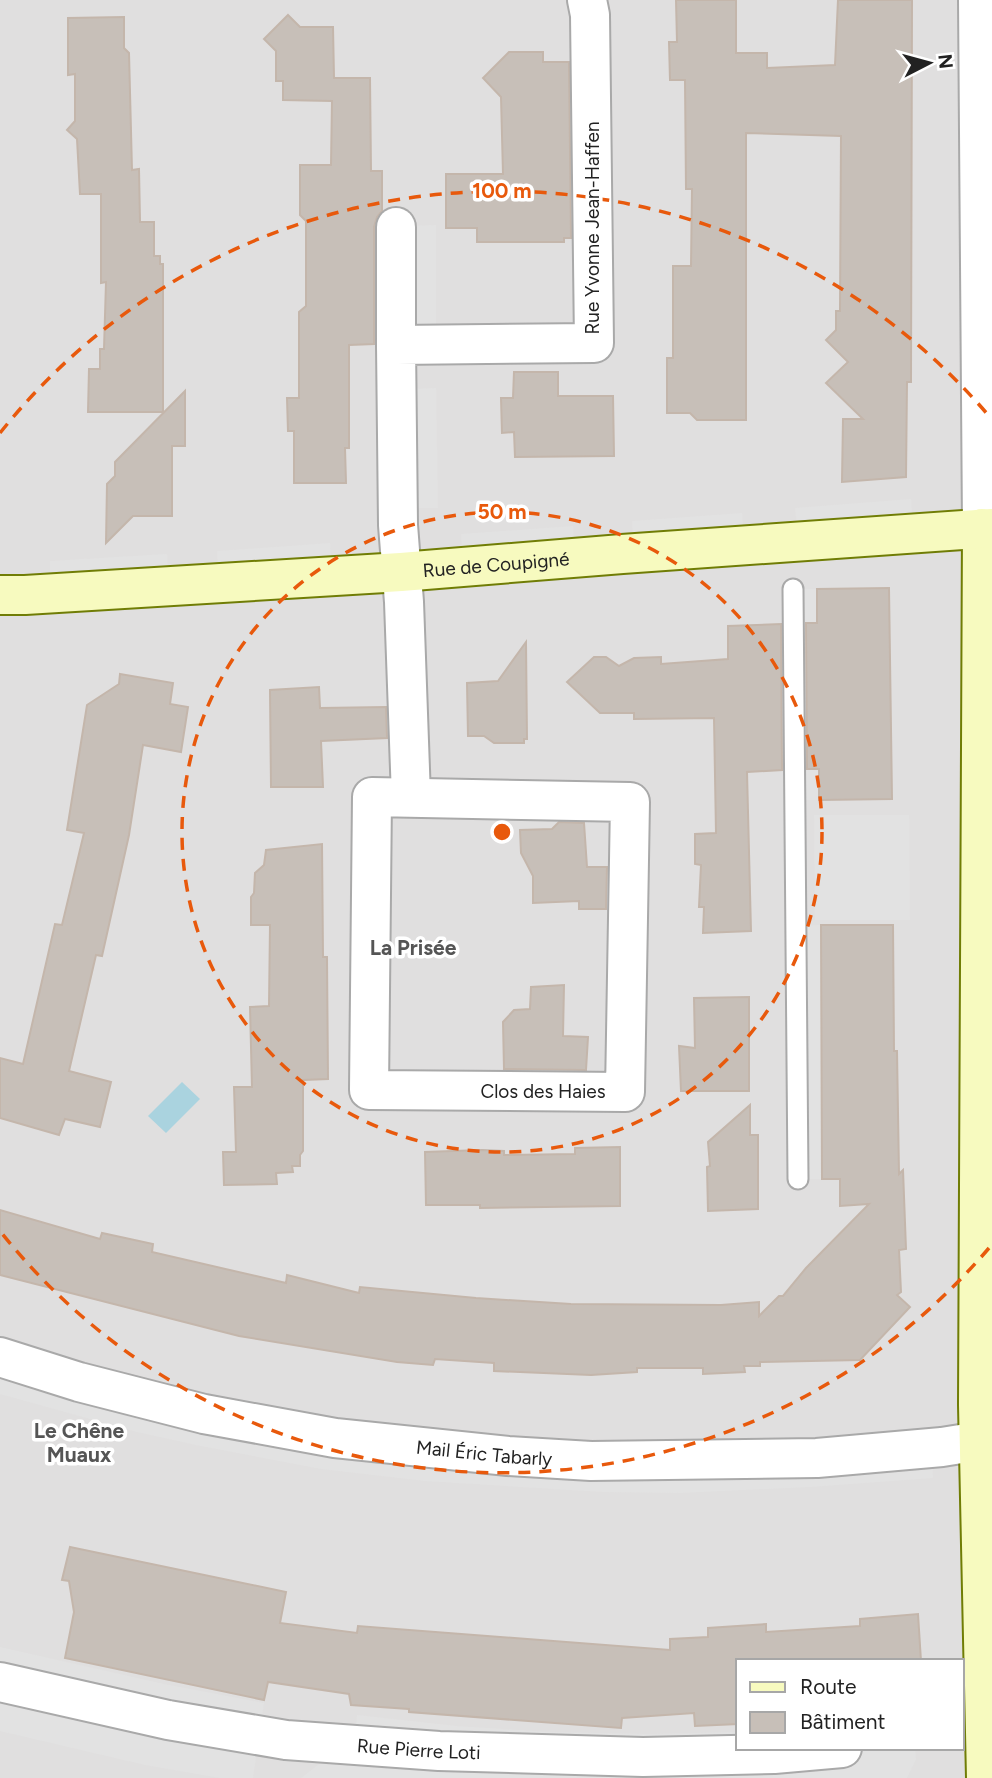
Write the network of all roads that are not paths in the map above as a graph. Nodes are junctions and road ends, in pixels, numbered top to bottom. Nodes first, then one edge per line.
1 (587, 0) edge
2 (978, 0) edge
3 (397, 227) dead end
4 (396, 345) junction
5 (987, 528) edge
6 (401, 572) junction
7 (793, 589) dead end
8 (0, 595) edge
9 (411, 797) junction
10 (986, 1093) edge
11 (798, 1179) dead end
12 (0, 1357) edge
13 (985, 1441) edge
14 (0, 1682) edge
15 (974, 1739) edge
16 (819, 1750) edge
17 (986, 1778) edge

1 - 4 street, Rue Yvonne Jean-Haffen
2 - 5 street
3 - 4 street
4 - 6 street
5 - 6 street, Rue de Coupigné
5 - 10 street
6 - 8 street, Rue de Coupigné
6 - 9 street
7 - 11 lane
9 - 9 street, Clos des Haies
10 - 13 street
12 - 13 street, Mail Éric Tabarly
13 - 15 street
14 - 16 street, Rue Pierre Loti
15 - 17 street

